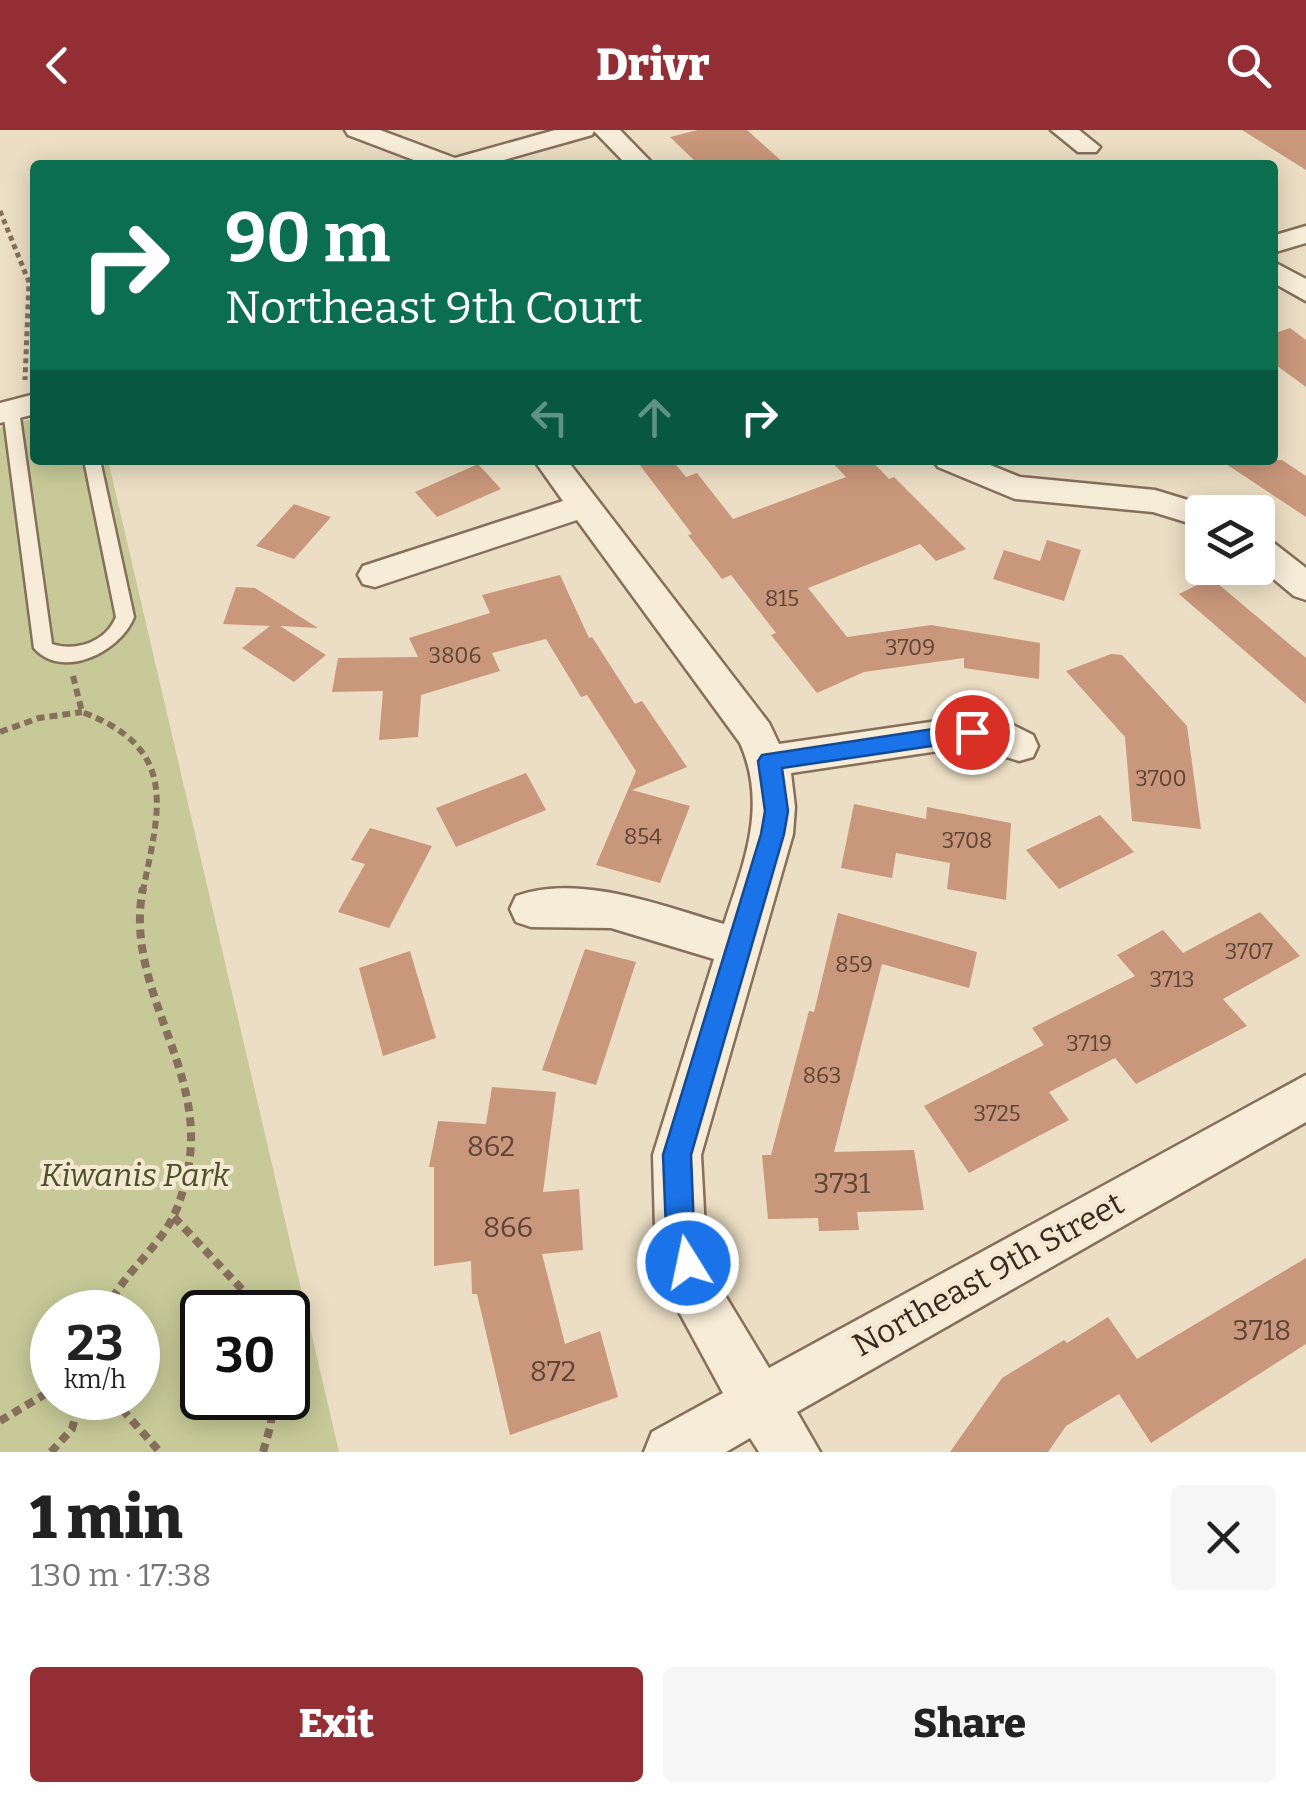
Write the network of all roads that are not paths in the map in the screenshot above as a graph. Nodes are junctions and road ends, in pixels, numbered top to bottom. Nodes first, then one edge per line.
1 (357, 130) edge
2 (583, 130) edge
3 (606, 130) edge
4 (1063, 130) edge
5 (1088, 147) dead end
6 (437, 160) edge
7 (476, 160) edge
8 (636, 160) edge
9 (1306, 234) edge
10 (1278, 243) edge
11 (1278, 273) edge
12 (1306, 292) edge
13 (19, 408) edge
14 (30, 441) edge
15 (16, 444) junction
16 (93, 465) edge
17 (554, 465) edge
18 (961, 465) edge
19 (583, 506) junction
20 (1185, 511) edge
21 (1275, 562) edge
22 (375, 574) dead end
23 (1306, 587) edge
24 (1019, 746) dead end
25 (770, 761) junction
26 (530, 909) dead end
27 (737, 947) junction
28 (1306, 1096) edge
29 (758, 1402) junction
30 (672, 1452) edge
31 (792, 1452) edge

1 - 6 street
2 - 7 street
3 - 8 street
4 - 5 street
9 - 10 street
11 - 12 street
13 - 15 lane
14 - 15 lane
15 - 16 lane
17 - 19 street
18 - 20 street
19 - 22 street
19 - 25 street
21 - 23 street
24 - 25 street
25 - 27 street
26 - 27 street
27 - 29 street
28 - 29 street, Northeast 9th Street
29 - 30 street, Northeast 9th Street
29 - 31 street

